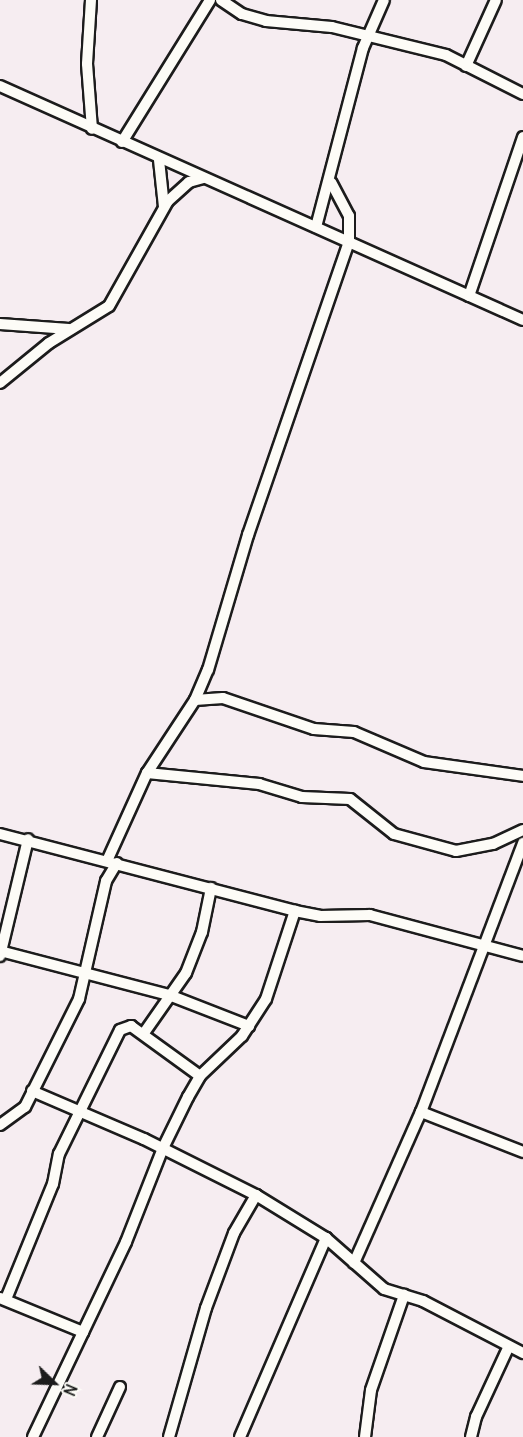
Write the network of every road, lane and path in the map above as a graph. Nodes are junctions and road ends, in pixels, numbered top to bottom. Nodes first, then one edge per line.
1 (91, 0) edge
2 (210, 0) edge
3 (384, 0) edge
4 (496, 0) edge
5 (227, 2) edge
6 (367, 34) junction
7 (466, 66) junction
8 (0, 86) edge
9 (523, 94) edge
10 (92, 129) junction
11 (523, 137) edge
12 (122, 142) junction
13 (159, 160) junction
14 (203, 178) junction
15 (331, 182) junction
16 (164, 207) junction
17 (316, 227) junction
18 (349, 242) junction
19 (469, 296) junction
20 (523, 320) edge
21 (0, 324) edge
22 (69, 329) junction
23 (0, 383) edge
24 (195, 700) junction
25 (147, 773) junction
26 (523, 776) edge
27 (523, 830) edge
28 (0, 834) edge
29 (28, 839) junction
30 (523, 843) edge
31 (112, 862) junction
32 (212, 888) junction
33 (295, 911) junction
34 (485, 944) junction
35 (1, 953) edge
36 (523, 956) edge
37 (85, 972) junction
38 (169, 995) junction
39 (249, 1026) junction
40 (144, 1034) junction
41 (200, 1076) junction
42 (32, 1091) junction
43 (83, 1112) junction
44 (421, 1112) junction
45 (0, 1125) edge
46 (163, 1148) junction
47 (523, 1152) edge
48 (256, 1195) junction
49 (326, 1238) junction
50 (354, 1263) junction
51 (404, 1295) junction
52 (3, 1298) edge
53 (83, 1332) junction
54 (509, 1346) junction
55 (523, 1353) edge
56 (120, 1387) dead end
57 (33, 1437) edge
58 (97, 1437) edge
59 (169, 1437) edge
60 (240, 1437) edge
61 (364, 1437) edge
62 (471, 1437) edge

1 - 10 street
2 - 12 street
3 - 6 street
4 - 7 street
5 - 6 street
6 - 7 street
6 - 15 street
7 - 9 street
8 - 10 street
10 - 12 street
11 - 19 street
12 - 13 street
13 - 14 street
13 - 16 street
14 - 16 street
14 - 17 street
15 - 17 street
15 - 18 street
16 - 22 street
17 - 18 street
18 - 19 street
18 - 24 street
19 - 20 street
21 - 22 street
22 - 23 street
24 - 25 street
24 - 26 street
25 - 27 street
25 - 31 street
28 - 29 street
29 - 31 street
29 - 35 street
30 - 34 street
31 - 32 street
31 - 37 street
32 - 33 street
32 - 38 street
33 - 34 street
33 - 39 street
34 - 36 street
34 - 44 street
35 - 37 street
37 - 38 street
37 - 42 street
38 - 39 street
38 - 40 street
39 - 41 street
40 - 41 street
40 - 43 street
41 - 46 street
42 - 43 street
42 - 45 street
43 - 46 street
43 - 52 street
44 - 47 street
44 - 50 street
46 - 48 street
46 - 53 street
48 - 49 street
48 - 59 street
49 - 50 street
49 - 60 street
50 - 51 street
51 - 54 street
51 - 61 street
52 - 53 street
53 - 57 street
54 - 55 street
54 - 62 street
56 - 58 street

